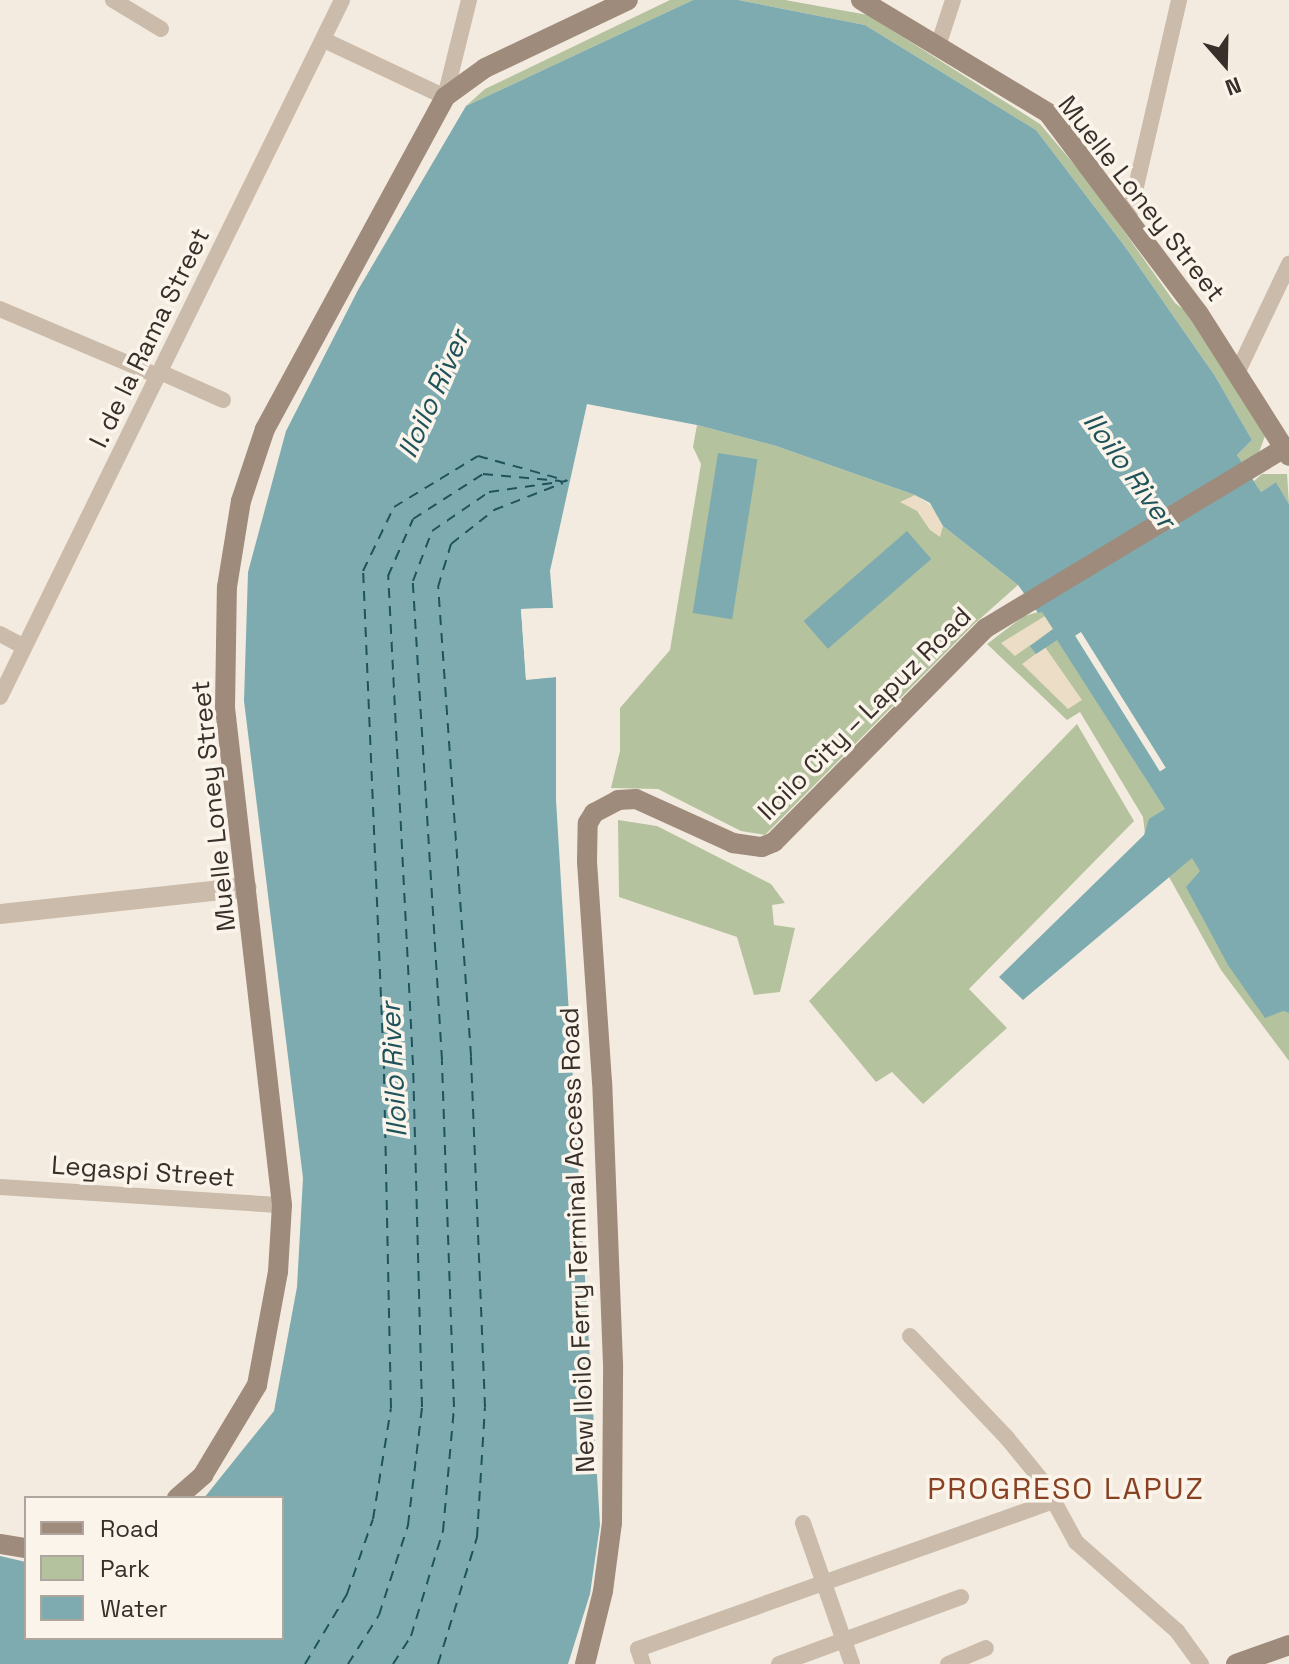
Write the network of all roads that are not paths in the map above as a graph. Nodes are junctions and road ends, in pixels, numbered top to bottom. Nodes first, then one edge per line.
1 (113, 0) edge
2 (342, 0) edge
3 (469, 0) edge
4 (628, 0) edge
5 (861, 0) edge
6 (953, 0) edge
7 (1179, 0) edge
8 (161, 29) dead end
9 (324, 40) junction
10 (938, 46) junction
11 (445, 97) junction
12 (1129, 217) junction
13 (1289, 264) edge
14 (0, 309) edge
15 (1238, 371) junction
16 (159, 374) junction
17 (223, 400) dead end
18 (1287, 449) edge
19 (0, 634) edge
20 (24, 647) junction
21 (0, 697) edge
22 (594, 813) joint
23 (247, 887) junction
24 (0, 914) edge
25 (0, 1187) edge
26 (282, 1205) junction
27 (910, 1336) dead end
28 (179, 1496) edge
29 (1053, 1501) junction
30 (803, 1523) dead end
31 (0, 1544) edge
32 (24, 1548) edge
33 (824, 1583) junction
34 (961, 1597) dead end
35 (844, 1642) junction
36 (1289, 1645) edge
37 (986, 1648) dead end
38 (585, 1664) edge
39 (643, 1664) edge
40 (779, 1664) edge
41 (852, 1664) edge
42 (948, 1664) edge
43 (1201, 1664) edge
44 (1236, 1664) edge

1 - 8 street
2 - 9 street, I. de la Rama Street
3 - 11 street
4 - 11 main road, Muelle Loney Street
5 - 10 main road, Muelle Loney Street
6 - 10 street
7 - 12 street
9 - 11 street
9 - 16 street, I. de la Rama Street
10 - 12 main road, Muelle Loney Street
11 - 23 main road, Muelle Loney Street
12 - 15 main road, Muelle Loney Street
13 - 15 street
14 - 16 street
15 - 18 main road, Muelle Loney Street
16 - 17 street
16 - 20 street, I. de la Rama Street
18 - 22 main road, Iloilo City – Lapuz Road
19 - 20 street
20 - 21 street, I. de la Rama Street
22 - 38 main road, New Iloilo Ferry Terminal Access Road
23 - 24 street
23 - 26 main road, Muelle Loney Street
25 - 26 street, Legaspi Street
26 - 28 main road, Muelle Loney Street
27 - 29 street
29 - 33 street
29 - 43 street
30 - 33 street
31 - 32 main road
33 - 35 street
33 - 39 street
34 - 35 street
35 - 40 street
35 - 41 street
36 - 44 main road
37 - 42 street

